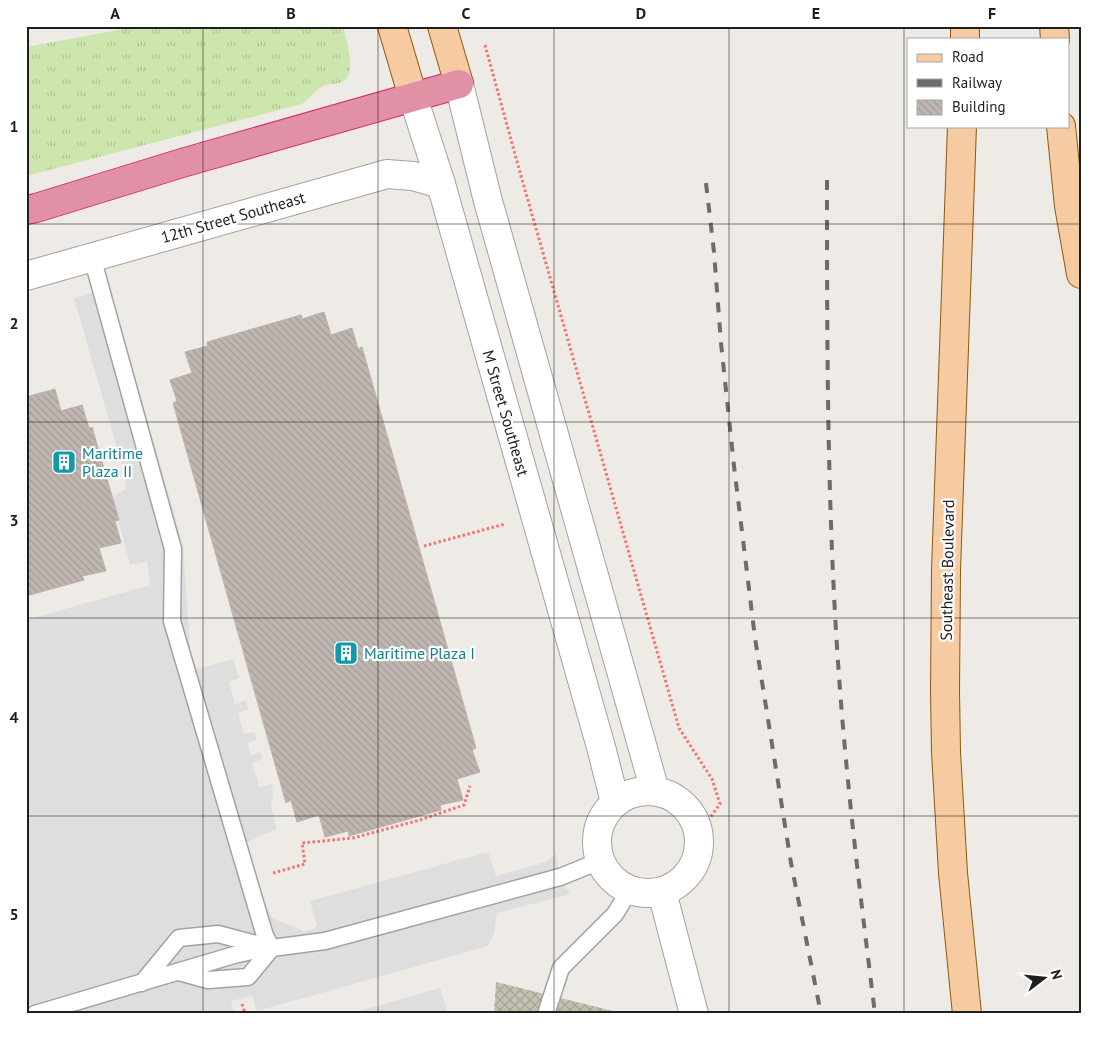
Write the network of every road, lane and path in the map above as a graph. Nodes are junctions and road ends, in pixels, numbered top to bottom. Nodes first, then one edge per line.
1 (392, 26) edge
2 (442, 26) edge
3 (485, 45) dead end
4 (459, 84) junction
5 (413, 97) junction
6 (962, 128) edge
7 (1061, 128) edge
8 (441, 184) junction
9 (26, 210) edge
10 (92, 257) junction
11 (1081, 274) edge
12 (26, 276) edge
13 (506, 524) dead end
14 (424, 546) dead end
15 (470, 786) dead end
16 (655, 791) junction
17 (615, 802) junction
18 (699, 833) junction
19 (600, 861) junction
20 (266, 875) dead end
21 (630, 890) junction
22 (662, 892) junction
23 (272, 948) junction
24 (179, 972) junction
25 (142, 983) junction
26 (241, 1001) dead end
27 (35, 1014) edge
28 (245, 1014) edge
29 (546, 1014) edge
30 (694, 1014) edge
31 (967, 1014) edge

1 - 5 main road, M Street Southeast
2 - 4 main road
3 - 18 path
4 - 5 highway
4 - 16 street
5 - 8 street, M Street Southeast
5 - 9 highway
6 - 31 main road, Southeast Boulevard
7 - 11 main road
8 - 10 street, 12th Street Southeast
8 - 17 street, M Street Southeast
10 - 12 street, 12th Street Southeast
10 - 23 lane
13 - 14 path
15 - 20 path
16 - 17 street
16 - 18 street
17 - 19 street
18 - 22 street
19 - 21 street
19 - 23 lane
21 - 22 street
21 - 29 lane
22 - 30 street
23 - 24 lane
23 - 24 lane
23 - 25 lane
24 - 25 lane
25 - 27 lane
26 - 28 path

